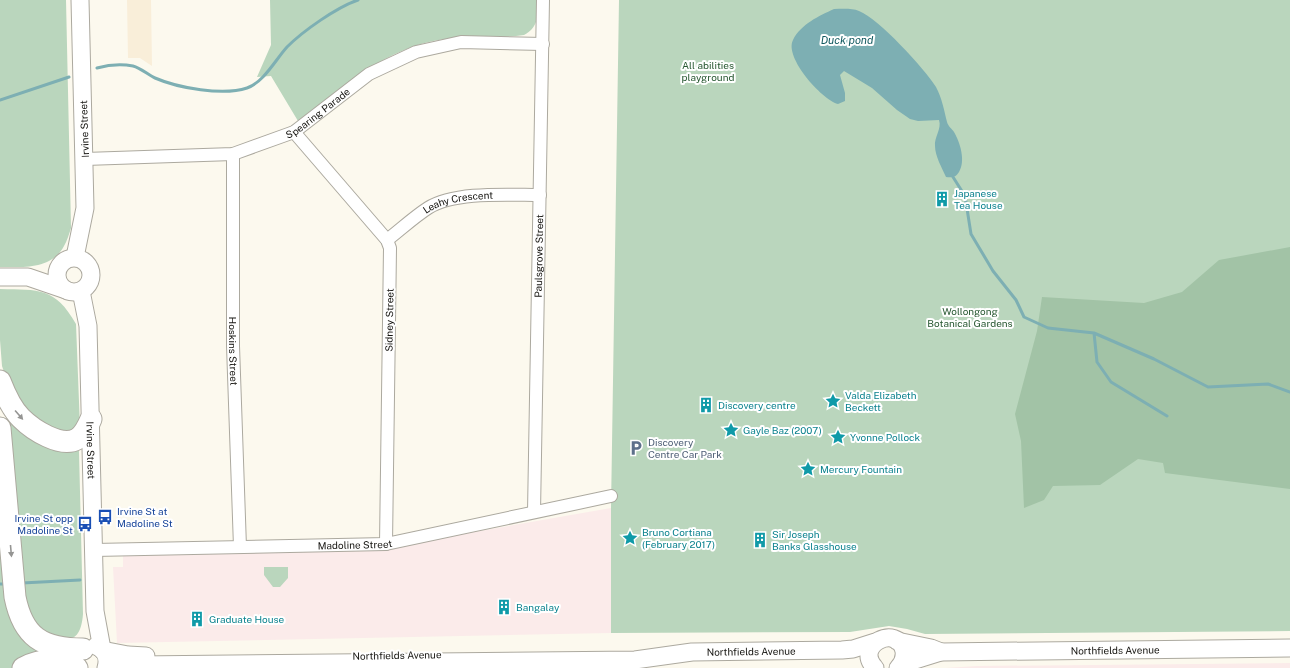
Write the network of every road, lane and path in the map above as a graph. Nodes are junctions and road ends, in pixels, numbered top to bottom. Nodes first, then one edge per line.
1 (80, 0) edge
2 (543, 0) edge
3 (543, 44) junction
4 (294, 132) junction
5 (233, 154) junction
6 (85, 159) junction
7 (540, 195) junction
8 (387, 240) junction
9 (68, 261) junction
10 (10, 277) edge
11 (73, 291) junction
12 (0, 381) edge
13 (90, 419) junction
14 (0, 428) edge
15 (611, 496) dead end
16 (534, 512) junction
17 (386, 544) junction
18 (240, 547) junction
19 (94, 550) junction
20 (897, 641) junction
21 (875, 642) junction
22 (1290, 648) edge
23 (809, 650) junction
24 (692, 652) junction
25 (941, 652) junction
26 (88, 655) edge
27 (874, 667) edge
28 (900, 667) edge
29 (23, 668) edge
30 (106, 668) edge
31 (119, 668) edge

1 - 6 main road, Irvine Street
2 - 3 street, Paulsgrove Street
3 - 4 street, Spearing Parade
3 - 7 street, Paulsgrove Street
4 - 5 street, Spearing Parade
4 - 8 street
5 - 6 street, Spearing Parade
5 - 18 street, Hoskins Street
6 - 9 main road, Irvine Street
7 - 8 street, Leahy Crescent
7 - 16 street, Paulsgrove Street
8 - 17 street, Sidney Street
9 - 10 main road
9 - 11 main road
9 - 11 main road
10 - 11 main road
11 - 13 main road, Irvine Street
12 -> 13 highway
13 - 19 main road, Irvine Street
14 -> 26 highway
15 - 16 street, Madoline Street
16 - 17 street, Madoline Street
17 - 18 street, Madoline Street
18 - 19 street, Madoline Street
19 - 26 main road, Irvine Street
20 - 21 main road, Northfields Avenue
20 - 25 main road, Northfields Avenue
20 - 28 main road
21 - 23 main road, Northfields Avenue
21 - 27 main road
22 - 25 main road, Northfields Avenue
23 - 24 main road, Northfields Avenue
23 - 27 main road, Northfields Avenue
24 - 26 main road, Northfields Avenue
24 - 31 main road, Northfields Avenue
25 - 28 main road, Northfields Avenue
26 - 29 highway
26 - 30 main road, Irvine Street

